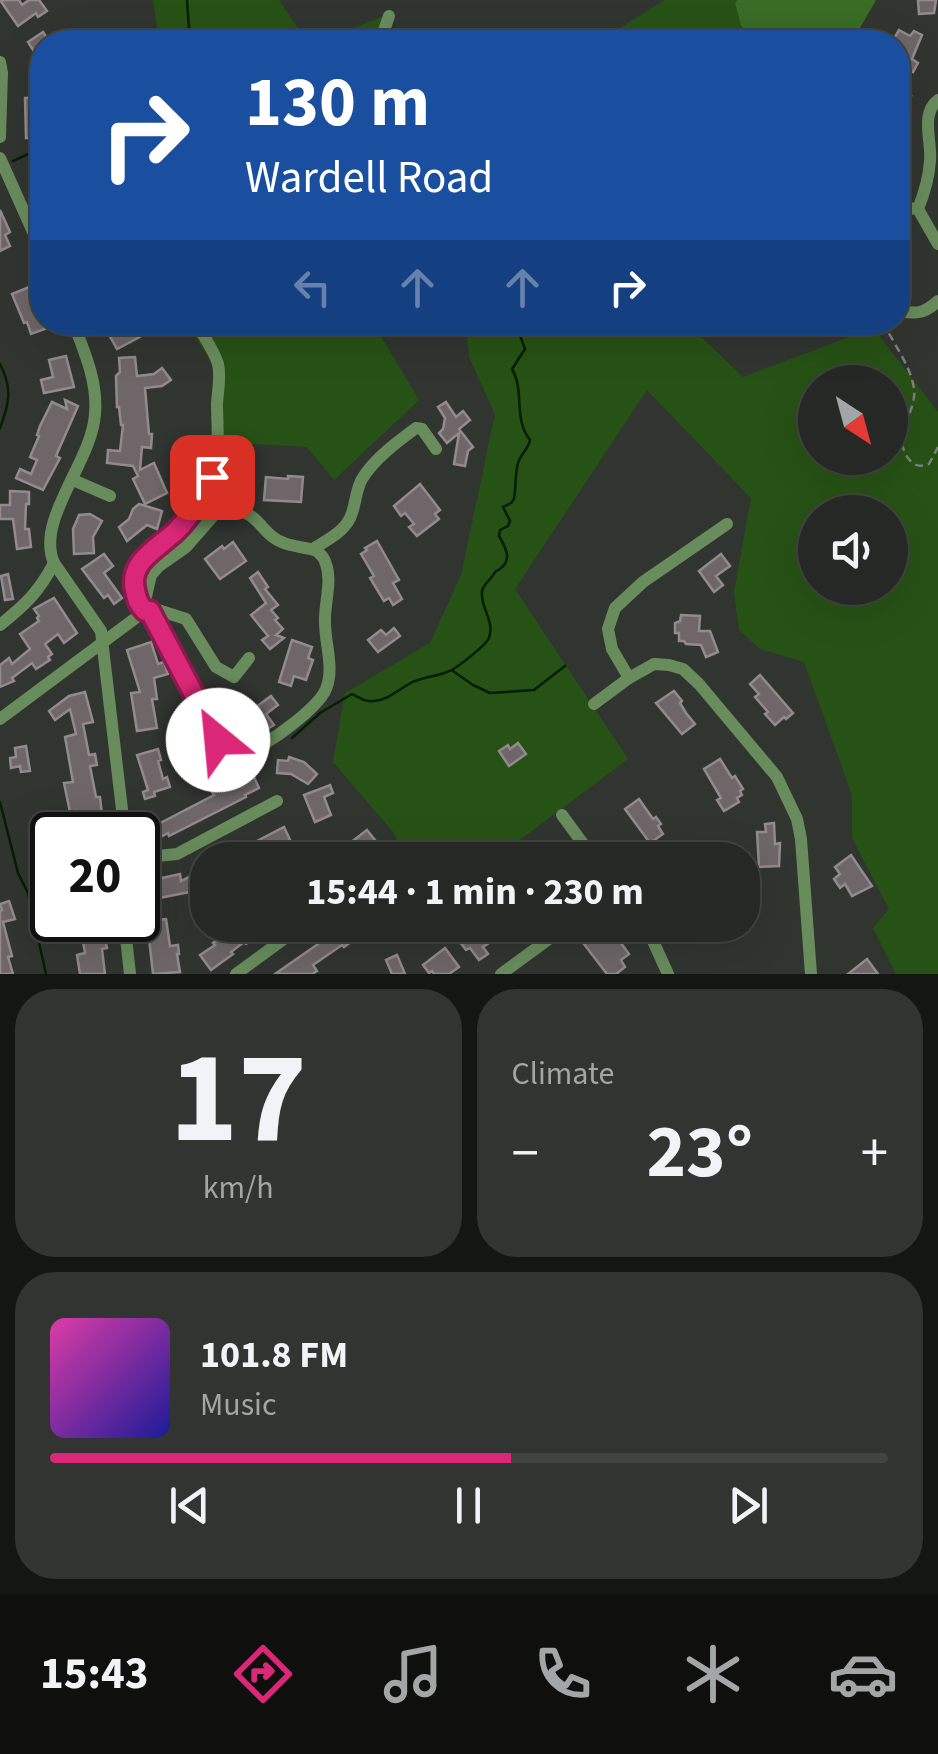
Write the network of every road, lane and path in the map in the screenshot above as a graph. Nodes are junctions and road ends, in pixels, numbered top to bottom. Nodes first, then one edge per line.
1 (388, 16) dead end
2 (384, 30) edge
3 (0, 62) edge
4 (938, 100) edge
5 (0, 137) edge
6 (0, 158) edge
7 (910, 209) edge
8 (918, 210) junction
9 (30, 225) edge
10 (938, 244) edge
11 (938, 301) edge
12 (910, 313) edge
13 (77, 335) edge
14 (203, 335) edge
15 (890, 335) edge
16 (938, 447) edge
17 (436, 450) dead end
18 (73, 480) junction
19 (110, 496) dead end
20 (727, 524) dead end
21 (313, 550) junction
22 (54, 563) junction
23 (147, 611) junction
24 (0, 624) edge
25 (104, 642) junction
26 (249, 658) dead end
27 (629, 678) junction
28 (594, 704) dead end
29 (0, 719) edge
30 (277, 800) dead end
31 (122, 812) edge
32 (562, 814) dead end
33 (582, 842) edge
34 (160, 856) edge
35 (126, 942) edge
36 (279, 942) edge
37 (545, 942) edge
38 (654, 942) edge
39 (130, 974) edge
40 (236, 974) edge
41 (501, 974) edge
42 (668, 974) edge
43 (811, 974) edge

1 - 2 street
3 - 5 street
4 - 8 street
6 - 9 street
7 - 8 street
8 - 10 street
11 - 12 street
13 - 18 street
14 - 23 street
15 - 16 path
17 - 21 street
18 - 19 street
18 - 22 street
20 - 27 street
21 - 23 street
21 - 23 street
22 - 24 street
22 - 25 street
23 - 25 street
23 - 26 street
25 - 29 street
25 - 31 street
27 - 28 street
27 - 43 street
30 - 34 street
32 - 33 street
35 - 39 street
36 - 40 street
37 - 41 street
38 - 42 street

